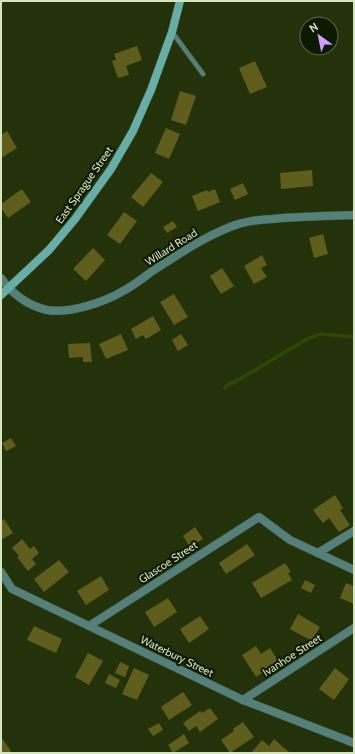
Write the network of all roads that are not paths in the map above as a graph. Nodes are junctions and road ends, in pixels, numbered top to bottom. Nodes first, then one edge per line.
1 (180, 1) edge
2 (172, 32) junction
3 (203, 74) dead end
4 (354, 215) edge
5 (1, 278) edge
6 (9, 289) junction
7 (1, 295) edge
8 (354, 531) edge
9 (318, 553) junction
10 (354, 570) edge
11 (1, 572) edge
12 (89, 626) junction
13 (354, 628) edge
14 (243, 700) junction
15 (354, 743) edge

1 - 2 street, East Sprague Street
2 - 3 lane
2 - 6 street, East Sprague Street
4 - 6 street, Willard Road
5 - 6 street, Willard Road
6 - 7 street, East Sprague Street
8 - 9 street
9 - 10 street
9 - 12 street, Glascoe Street
11 - 12 street, Waterbury Street
12 - 14 street, Waterbury Street
13 - 14 street, Ivanhoe Street
14 - 15 street, Waterbury Street

